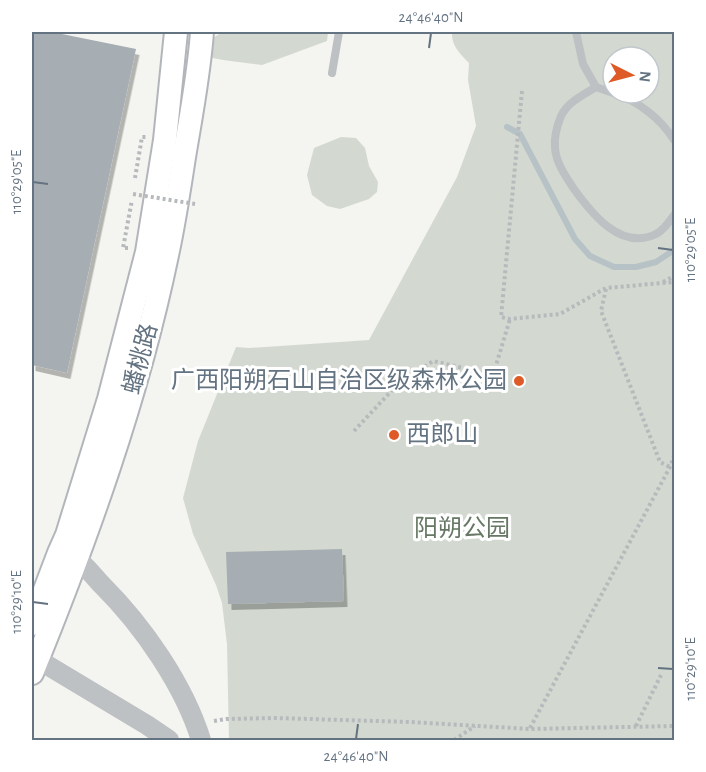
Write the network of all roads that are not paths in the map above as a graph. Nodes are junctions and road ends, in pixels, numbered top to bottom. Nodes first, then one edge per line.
1 (176, 32) edge
2 (202, 32) edge
3 (339, 32) edge
4 (576, 32) edge
5 (332, 73) dead end
6 (596, 87) junction
7 (601, 89) edge
8 (636, 105) edge
9 (675, 140) edge
10 (675, 214) edge
11 (68, 556) junction
12 (32, 624) edge
13 (33, 663) edge
14 (169, 741) edge
15 (201, 741) edge

1 - 11 main road, 蟠桃路
2 - 11 main road, 蟠桃路
3 - 5 lane
4 - 6 lane
6 - 7 lane
6 - 10 lane
8 - 9 lane
11 - 12 main road, 蟠桃路
11 - 13 main road, 蟠桃路
11 - 15 street
13 - 14 street

